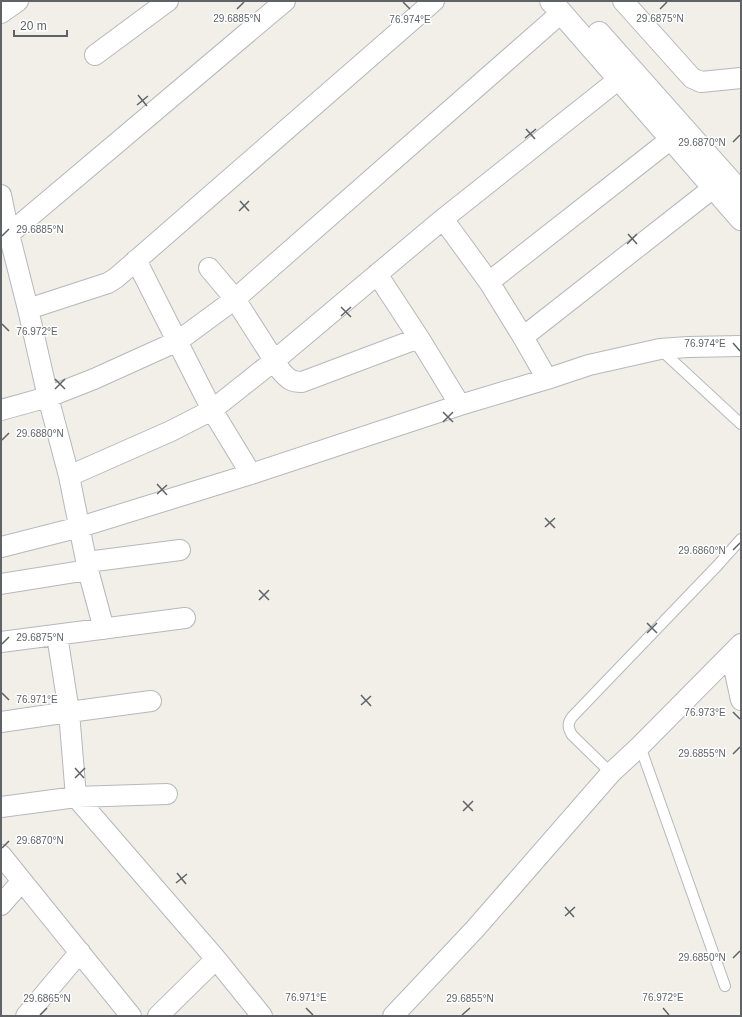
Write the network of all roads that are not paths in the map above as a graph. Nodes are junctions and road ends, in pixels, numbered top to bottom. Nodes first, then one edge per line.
1 (18, 1) edge
2 (168, 1) edge
3 (285, 1) edge
4 (434, 1) edge
5 (623, 1) edge
6 (561, 5) edge
7 (1, 13) edge
8 (95, 55) dead end
9 (741, 78) edge
10 (619, 79) junction
11 (671, 139) junction
12 (713, 188) junction
13 (741, 193) edge
14 (1, 195) edge
15 (443, 219) junction
16 (741, 219) edge
17 (5, 235) edge
18 (136, 260) junction
19 (209, 268) dead end
20 (377, 274) junction
21 (489, 282) junction
22 (236, 299) junction
23 (28, 309) junction
24 (523, 337) junction
25 (419, 338) junction
26 (178, 341) junction
27 (741, 346) edge
28 (660, 349) junction
29 (274, 360) junction
30 (546, 379) junction
31 (48, 397) junction
32 (460, 405) junction
33 (1, 410) edge
34 (212, 410) junction
35 (741, 424) edge
36 (251, 474) junction
37 (69, 476) junction
38 (80, 527) junction
39 (741, 539) edge
40 (1, 546) edge
41 (180, 550) dead end
42 (88, 566) junction
43 (1, 584) edge
44 (185, 618) dead end
45 (104, 629) junction
46 (57, 636) junction
47 (1, 642) edge
48 (736, 649) edge
49 (741, 700) edge
50 (151, 701) dead end
51 (69, 712) junction
52 (1, 722) edge
53 (640, 746) junction
54 (611, 773) junction
55 (167, 794) dead end
56 (76, 797) junction
57 (1, 807) edge
58 (1, 855) edge
59 (22, 881) junction
60 (1, 905) edge
61 (80, 952) junction
62 (216, 959) junction
63 (725, 986) dead end
64 (26, 1016) edge
65 (131, 1016) edge
66 (158, 1016) edge
67 (262, 1016) edge
68 (393, 1016) edge

1 - 7 street
2 - 8 street
3 - 17 street
4 - 18 street
5 - 9 street
6 - 10 street
6 - 13 street
6 - 22 street
10 - 11 street
10 - 15 street
11 - 12 street
11 - 21 street
12 - 16 street
12 - 24 street
14 - 17 street
15 - 20 street
15 - 21 street
17 - 23 street
18 - 23 street
18 - 26 street
19 - 22 street
20 - 25 street
20 - 29 street
21 - 24 street
22 - 26 street
22 - 29 street
23 - 31 street
24 - 30 street
25 - 29 street
25 - 32 street
26 - 31 street
26 - 34 street
27 - 28 street
28 - 30 street
28 - 35 lane
29 - 34 street
30 - 32 street
31 - 33 street
31 - 37 street
32 - 36 street
34 - 36 street
34 - 37 street
36 - 38 street
37 - 38 street
38 - 40 street
38 - 42 street
39 - 54 lane
41 - 42 street
42 - 43 street
42 - 45 street
44 - 45 street
45 - 46 street
46 - 47 street
46 - 51 street
48 - 49 street
48 - 53 street
50 - 51 street
51 - 52 street
51 - 56 street
53 - 54 street
53 - 63 lane
54 - 68 street
55 - 56 street
56 - 57 street
56 - 62 street
58 - 59 street
59 - 60 street
59 - 61 street
61 - 64 street
61 - 65 street
62 - 66 street
62 - 67 street

